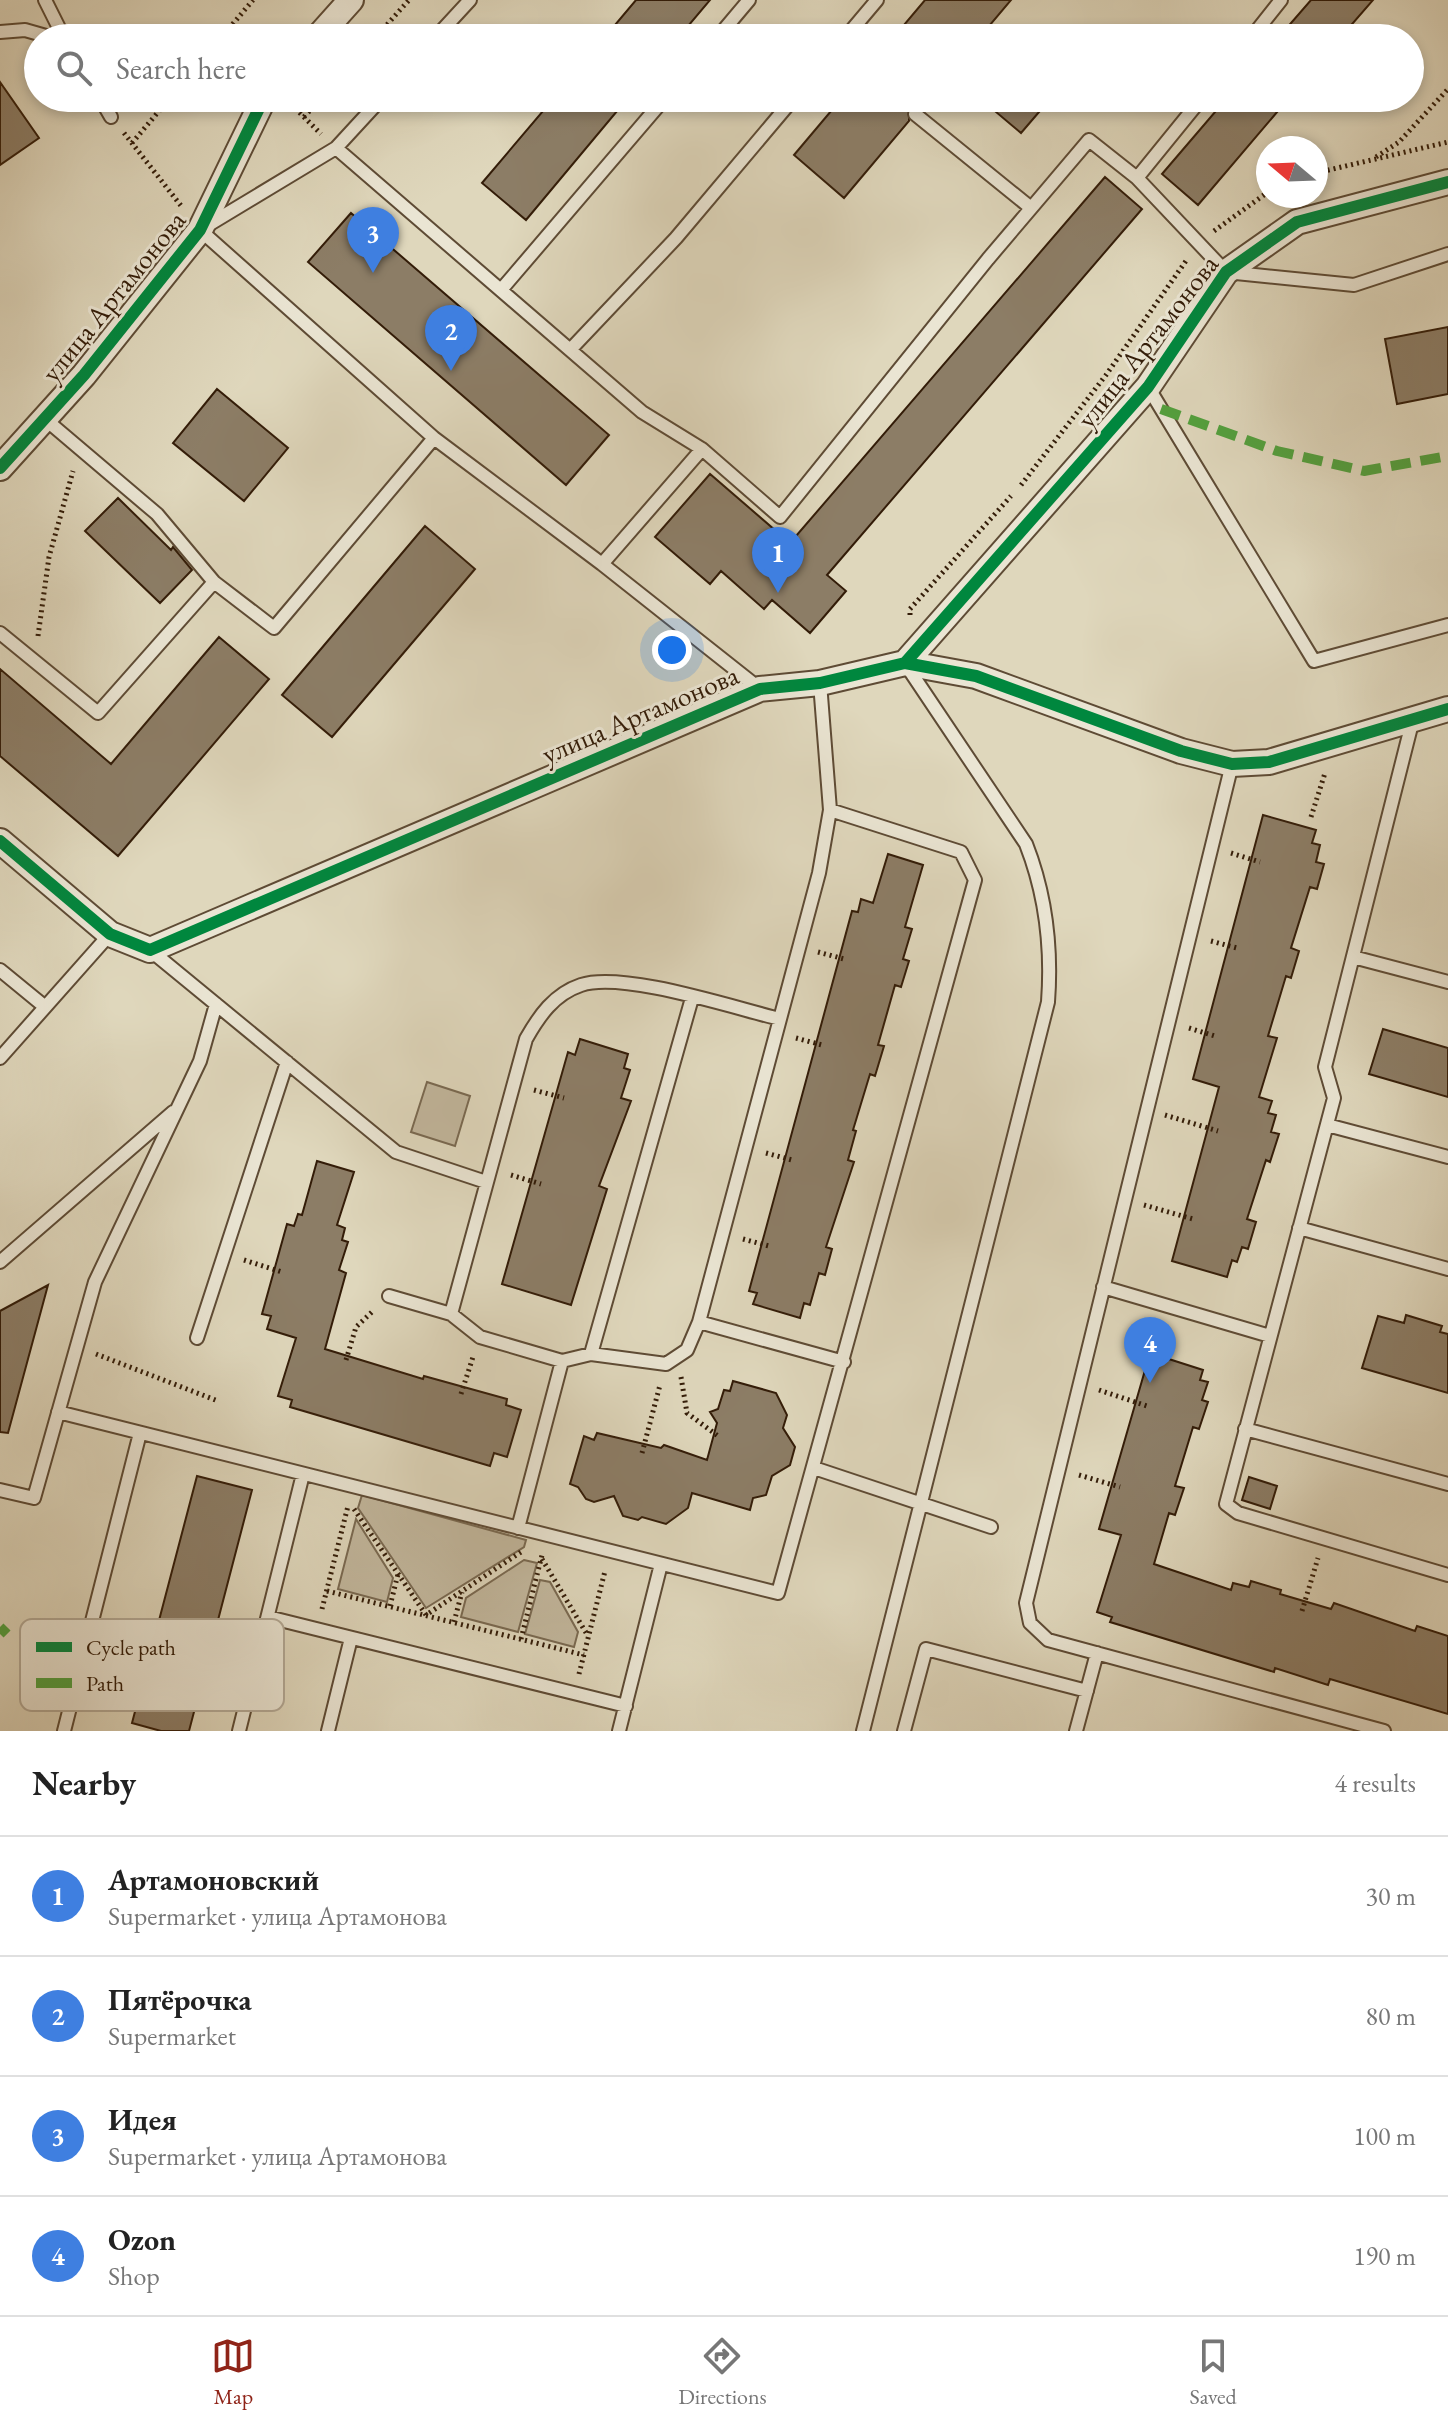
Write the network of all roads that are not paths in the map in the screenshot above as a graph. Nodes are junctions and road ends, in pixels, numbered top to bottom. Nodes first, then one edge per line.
1 (45, 0) edge
2 (351, 0) edge
3 (470, 0) edge
4 (749, 0) edge
5 (877, 0) edge
6 (1281, 0) edge
7 (57, 24) edge
8 (330, 24) edge
9 (448, 24) edge
10 (729, 24) edge
11 (857, 24) edge
12 (1262, 24) edge
13 (24, 30) edge
14 (0, 32) edge
15 (108, 112) edge
16 (257, 112) edge
17 (369, 112) edge
18 (653, 112) edge
19 (782, 112) edge
20 (1191, 112) edge
21 (915, 114) dead end
22 (111, 117) road end
23 (336, 148) junction
24 (1137, 178) junction
25 (1448, 182) edge
26 (1031, 208) junction
27 (200, 230) junction
28 (1448, 254) edge
29 (1226, 272) junction
30 (501, 290) junction
31 (570, 350) junction
32 (1148, 387) junction
33 (45, 419) junction
34 (434, 438) junction
35 (702, 449) junction
36 (0, 468) edge
37 (602, 564) junction
38 (214, 582) junction
39 (1448, 625) edge
40 (0, 633) edge
41 (905, 663) junction
42 (820, 683) junction
43 (760, 689) junction
44 (1448, 709) edge
45 (1413, 719) junction
46 (1232, 764) junction
47 (830, 810) junction
48 (0, 841) edge
49 (110, 934) junction
50 (150, 950) junction
51 (1353, 957) junction
52 (0, 970) edge
53 (1448, 982) edge
54 (692, 998) junction
55 (216, 1004) junction
56 (44, 1006) junction
57 (780, 1019) junction
58 (0, 1058) edge
59 (287, 1062) junction
60 (177, 1108) junction
61 (1327, 1125) junction
62 (1448, 1157) edge
63 (487, 1175) junction
64 (1299, 1228) junction
65 (0, 1262) edge
66 (1448, 1269) edge
67 (1103, 1287) junction
68 (389, 1296) road end
69 (451, 1314) junction
70 (699, 1322) junction
71 (1270, 1336) junction
72 (197, 1338) dead end
73 (591, 1354) junction
74 (562, 1361) junction
75 (844, 1362) junction
76 (58, 1412) junction
77 (1245, 1429) junction
78 (140, 1433) junction
79 (814, 1468) junction
80 (303, 1474) junction
81 (1448, 1484) edge
82 (0, 1490) edge
83 (922, 1504) junction
84 (991, 1527) dead end
85 (518, 1528) junction
86 (661, 1564) junction
87 (1448, 1575) edge
88 (268, 1617) joint
89 (93, 1619) edge
90 (276, 1619) edge
91 (284, 1621) edge
92 (351, 1638) junction
93 (1097, 1653) junction
94 (1087, 1691) junction
95 (626, 1706) junction
96 (69, 1711) edge
97 (244, 1711) edge
98 (64, 1731) edge
99 (239, 1731) edge
100 (328, 1731) edge
101 (619, 1731) edge
102 (863, 1731) edge
103 (904, 1731) edge
104 (1076, 1731) edge
105 (1384, 1731) edge

1 - 7 lane
2 - 8 street
3 - 9 lane
4 - 10 lane
5 - 11 lane
6 - 12 lane
13 - 14 lane
15 - 22 lane
16 - 27 street, улица Артамонова
17 - 23 lane
18 - 30 lane
19 - 31 lane
20 - 24 lane
21 - 26 lane
23 - 27 lane
23 - 30 lane
24 - 26 lane
24 - 29 lane
25 - 29 street, улица Артамонова
26 - 35 lane
27 - 33 street, улица Артамонова
27 - 34 lane
28 - 29 lane
29 - 32 street, улица Артамонова
30 - 31 lane
31 - 35 lane
32 - 39 lane
32 - 41 street, улица Артамонова
33 - 36 street, улица Артамонова
33 - 38 lane
34 - 37 lane
34 - 38 lane
35 - 37 lane
37 - 43 lane
38 - 40 lane
41 - 42 street, улица Артамонова
41 - 46 street
41 - 83 lane
42 - 43 street, улица Артамонова
42 - 47 lane
43 - 50 street, улица Артамонова
44 - 45 street
45 - 46 street
45 - 51 lane
46 - 67 lane
47 - 57 lane
47 - 75 lane
48 - 49 street
49 - 50 street
49 - 56 lane
50 - 55 lane
51 - 53 lane
51 - 61 lane
52 - 56 lane
54 - 57 lane
54 - 63 lane
54 - 73 lane
55 - 59 lane
55 - 60 lane
56 - 58 lane
57 - 70 lane
59 - 63 lane
59 - 72 lane
60 - 65 lane
60 - 76 lane
61 - 62 lane
61 - 64 lane
63 - 69 lane
64 - 66 lane
64 - 71 lane
67 - 71 lane
67 - 93 lane
68 - 69 lane
69 - 74 lane
70 - 73 lane
70 - 75 lane
71 - 77 lane
73 - 74 lane
74 - 85 lane
75 - 79 lane
76 - 78 lane
76 - 82 lane
77 - 81 lane
77 - 87 lane
78 - 80 lane
78 - 89 lane
79 - 83 lane
79 - 86 lane
80 - 85 lane
80 - 88 lane
83 - 84 lane
83 - 102 lane
85 - 86 lane
86 - 95 lane
88 - 90 lane
91 - 92 lane
92 - 95 lane
92 - 100 lane
93 - 94 lane
93 - 105 lane
94 - 103 lane
94 - 104 lane
95 - 101 lane
96 - 98 lane
97 - 99 lane

